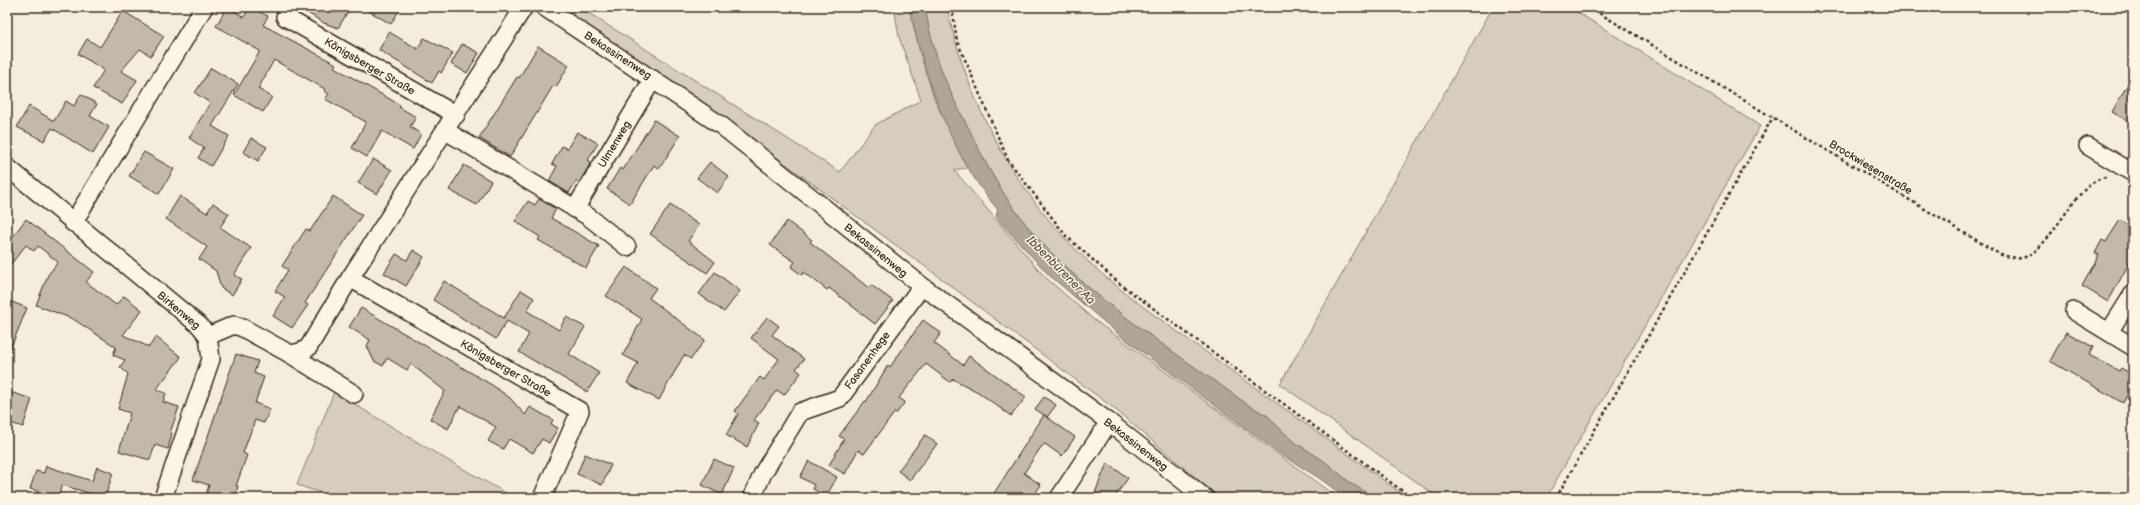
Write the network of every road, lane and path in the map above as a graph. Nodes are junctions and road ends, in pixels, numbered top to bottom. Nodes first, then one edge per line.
1 (204, 7) edge
2 (524, 7) edge
3 (544, 7) edge
4 (952, 7) edge
5 (1589, 7) edge
6 (285, 17) dead end
7 (653, 79) junction
8 (456, 115) junction
9 (1773, 117) junction
10 (446, 131) junction
11 (2088, 146) dead end
12 (7, 167) edge
13 (2133, 173) edge
14 (2113, 176) dead end
15 (575, 209) junction
16 (73, 223) junction
17 (627, 247) dead end
18 (350, 278) junction
19 (922, 286) junction
20 (2133, 294) edge
21 (2074, 311) dead end
22 (2109, 332) junction
23 (208, 336) junction
24 (2133, 347) edge
25 (290, 354) junction
26 (354, 394) dead end
27 (1109, 422) junction
28 (163, 498) edge
29 (542, 498) edge
30 (752, 498) edge
31 (1059, 498) edge
32 (1205, 498) edge
33 (1412, 498) edge
34 (1556, 498) edge

1 - 16 street
2 - 8 street
3 - 7 street, Bekassinenweg
4 - 33 path
5 - 9 path, Brockwiesenstraße
6 - 8 street, Königsberger Straße
7 - 15 street, Ulmenweg
7 - 19 street, Bekassinenweg
8 - 10 street
9 - 14 path, Brockwiesenstraße
9 - 34 path
10 - 15 street
10 - 18 street
11 - 13 street
12 - 16 street, Birkenweg
15 - 17 street
16 - 23 street, Birkenweg
18 - 25 street
18 - 29 street, Königsberger Straße
19 - 27 street, Bekassinenweg
19 - 30 street, Fasanenhege
20 - 22 street
21 - 22 street
22 - 24 street
23 - 25 street
23 - 28 street, Birkenweg
25 - 26 street
27 - 31 street
27 - 32 street, Bekassinenweg

